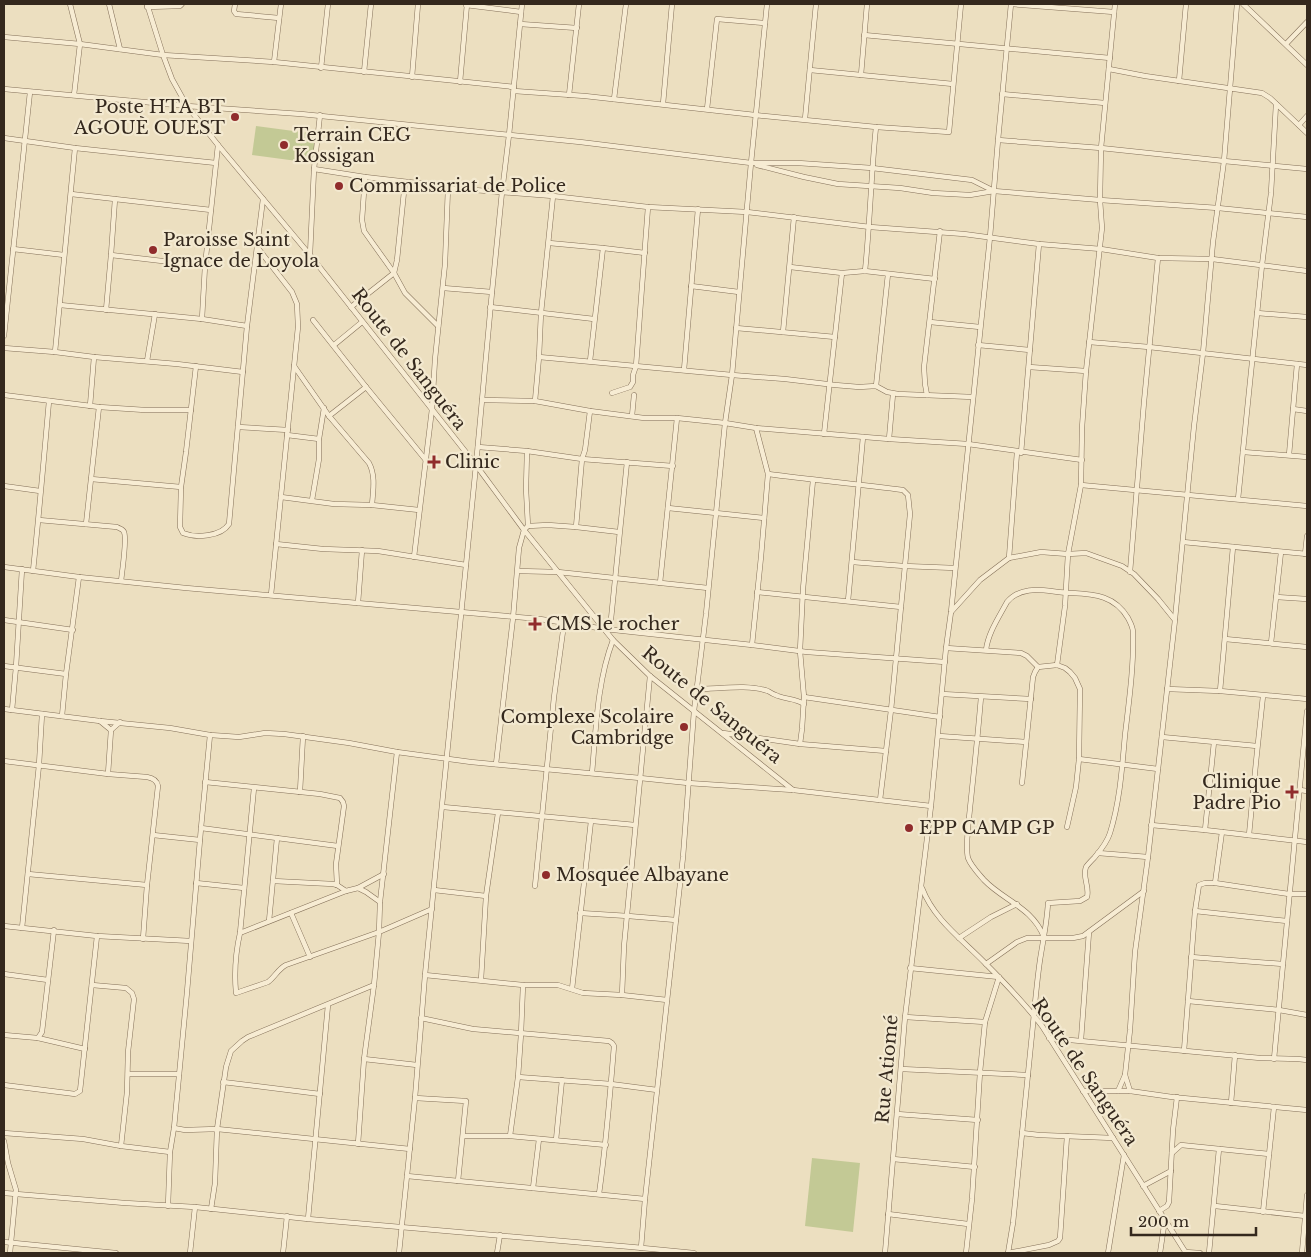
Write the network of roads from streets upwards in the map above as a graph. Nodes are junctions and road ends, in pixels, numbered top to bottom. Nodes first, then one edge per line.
1 (70, 4) edge
2 (109, 4) edge
3 (182, 4) edge
4 (235, 4) edge
5 (281, 4) edge
6 (328, 4) edge
7 (371, 4) edge
8 (418, 4) edge
9 (467, 4) edge
10 (522, 4) edge
11 (579, 4) edge
12 (626, 4) edge
13 (672, 4) edge
14 (767, 4) edge
15 (816, 4) edge
16 (867, 4) edge
17 (961, 4) edge
18 (1011, 4) edge
19 (1115, 4) edge
20 (1186, 4) edge
21 (1238, 4) edge
22 (1243, 4) edge
23 (147, 5) edge
24 (521, 12) junction
25 (1114, 12) junction
26 (279, 18) junction
27 (1307, 22) edge
28 (520, 24) junction
29 (764, 24) junction
30 (577, 28) junction
31 (864, 36) junction
32 (4, 37) edge
33 (80, 44) junction
34 (957, 44) junction
35 (1286, 44) junction
36 (120, 50) junction
37 (1006, 50) junction
38 (162, 55) junction
39 (1110, 58) junction
40 (274, 62) junction
41 (1307, 65) edge
42 (321, 68) junction
43 (1108, 69) junction
44 (810, 70) junction
45 (364, 72) junction
46 (860, 75) junction
47 (412, 77) junction
48 (1179, 81) junction
49 (460, 82) junction
50 (953, 84) junction
51 (1230, 87) junction
52 (4, 89) edge
53 (514, 89) junction
54 (30, 92) junction
55 (1002, 94) junction
56 (74, 95) junction
57 (569, 95) junction
58 (614, 99) junction
59 (663, 104) junction
60 (1105, 104) junction
61 (1276, 104) junction
62 (187, 106) junction
63 (708, 109) junction
64 (755, 115) junction
65 (320, 116) junction
66 (1307, 116) edge
67 (805, 120) junction
68 (1299, 125) junction
69 (876, 127) junction
70 (1307, 133) edge
71 (509, 135) junction
72 (4, 138) edge
73 (998, 140) junction
74 (24, 141) junction
75 (218, 145) junction
76 (75, 148) junction
77 (1101, 148) junction
78 (1224, 161) junction
79 (216, 163) junction
80 (751, 163) junction
81 (1273, 166) junction
82 (872, 168) junction
83 (1307, 168) edge
84 (314, 169) junction
85 (365, 177) junction
86 (405, 182) junction
87 (872, 187) junction
88 (448, 188) junction
89 (994, 191) junction
90 (502, 192) junction
91 (70, 194) junction
92 (553, 196) junction
93 (115, 199) junction
94 (263, 199) junction
95 (1100, 200) junction
96 (648, 207) junction
97 (1218, 208) junction
98 (698, 209) junction
99 (211, 210) junction
100 (747, 212) junction
101 (1268, 214) junction
102 (794, 217) junction
103 (1307, 218) edge
104 (870, 226) junction
105 (940, 231) junction
106 (990, 238) junction
107 (549, 243) junction
108 (1040, 244) junction
109 (256, 246) junction
110 (603, 248) junction
111 (13, 249) junction
112 (1100, 249) junction
113 (645, 253) junction
114 (64, 255) junction
115 (111, 255) junction
116 (310, 255) junction
117 (1158, 258) junction
118 (1212, 259) junction
119 (1262, 265) junction
120 (205, 266) junction
121 (790, 267) junction
122 (865, 271) junction
123 (1307, 271) edge
124 (394, 273) junction
125 (842, 273) junction
126 (888, 274) junction
127 (935, 279) junction
128 (691, 286) junction
129 (443, 288) junction
130 (492, 292) junction
131 (739, 292) junction
132 (6, 300) edge
133 (60, 305) junction
134 (351, 307) junction
135 (490, 307) junction
136 (106, 310) junction
137 (1257, 312) junction
138 (540, 313) junction
139 (155, 314) junction
140 (1307, 317) edge
141 (202, 319) junction
142 (594, 319) junction
143 (313, 320) dead end
144 (362, 322) junction
145 (930, 322) junction
146 (247, 326) junction
147 (438, 326) junction
148 (736, 328) junction
149 (980, 328) junction
150 (783, 332) junction
151 (4, 336) edge
152 (836, 337) junction
153 (1089, 342) junction
154 (978, 345) junction
155 (334, 346) junction
156 (1149, 347) junction
157 (4, 348) edge
158 (1030, 350) junction
159 (55, 352) junction
160 (1203, 353) junction
161 (539, 357) junction
162 (94, 358) junction
163 (1252, 358) junction
164 (147, 361) junction
165 (590, 361) junction
166 (1297, 364) junction
167 (1307, 365) edge
168 (196, 366) junction
169 (294, 366) junction
170 (636, 366) junction
171 (1029, 367) junction
172 (684, 370) junction
173 (1086, 371) junction
174 (243, 372) junction
175 (732, 375) junction
176 (830, 385) junction
177 (876, 386) junction
178 (366, 387) junction
179 (612, 393) dead end
180 (893, 394) junction
181 (4, 395) edge
182 (634, 395) dead end
183 (927, 395) junction
184 (973, 397) junction
185 (482, 400) junction
186 (49, 401) junction
187 (535, 401) junction
188 (90, 406) junction
189 (99, 407) junction
190 (324, 408) junction
191 (432, 409) junction
192 (1293, 409) junction
193 (191, 410) junction
194 (590, 411) junction
195 (1307, 411) edge
196 (329, 416) junction
197 (632, 416) junction
198 (678, 418) junction
199 (725, 423) junction
200 (238, 427) junction
201 (756, 428) junction
202 (287, 432) junction
203 (824, 434) junction
204 (863, 437) junction
205 (319, 439) junction
206 (888, 439) junction
207 (968, 444) junction
208 (478, 447) junction
209 (527, 451) junction
210 (1019, 452) junction
211 (1243, 452) junction
212 (1289, 455) junction
213 (1307, 457) edge
214 (425, 459) junction
215 (582, 459) junction
216 (1082, 460) junction
217 (627, 462) junction
218 (476, 465) junction
219 (673, 466) junction
220 (768, 474) junction
221 (91, 480) junction
222 (813, 480) junction
223 (859, 484) junction
224 (1081, 485) junction
225 (4, 486) edge
226 (181, 487) junction
227 (40, 490) junction
228 (1137, 491) junction
229 (1187, 494) junction
230 (281, 497) junction
231 (1238, 499) junction
232 (312, 500) junction
233 (372, 505) junction
234 (1307, 506) edge
235 (668, 508) junction
236 (420, 510) junction
237 (716, 514) junction
238 (764, 518) junction
239 (39, 520) junction
240 (86, 524) junction
241 (528, 526) junction
242 (576, 527) junction
243 (524, 530) junction
244 (619, 532) junction
245 (1307, 536) edge
246 (1183, 542) junction
247 (276, 544) junction
248 (1233, 547) junction
249 (362, 550) junction
250 (1281, 552) junction
251 (1068, 554) junction
252 (1306, 554) edge
253 (414, 557) junction
254 (1009, 558) junction
255 (852, 562) junction
256 (466, 565) junction
257 (904, 566) junction
258 (4, 567) edge
259 (955, 568) junction
260 (22, 570) junction
261 (33, 571) junction
262 (518, 571) junction
263 (558, 572) junction
264 (1130, 572) junction
265 (79, 577) junction
266 (614, 578) junction
267 (121, 581) junction
268 (660, 583) junction
269 (708, 588) junction
270 (757, 592) junction
271 (1066, 593) junction
272 (271, 595) junction
273 (803, 597) junction
274 (1276, 597) junction
275 (1307, 599) edge
276 (848, 601) junction
277 (358, 603) junction
278 (901, 607) junction
279 (461, 612) junction
280 (951, 612) junction
281 (514, 618) junction
282 (4, 620) edge
283 (1175, 620) junction
284 (18, 622) junction
285 (564, 624) junction
286 (608, 629) junction
287 (73, 630) junction
288 (1225, 639) junction
289 (613, 640) junction
290 (703, 640) junction
291 (1271, 643) junction
292 (752, 645) junction
293 (1307, 647) edge
294 (946, 648) junction
295 (986, 650) junction
296 (800, 651) junction
297 (896, 658) junction
298 (945, 662) junction
299 (1057, 665) junction
300 (4, 666) edge
301 (16, 667) junction
302 (1038, 667) junction
303 (66, 674) junction
304 (650, 676) junction
305 (1167, 688) junction
306 (697, 690) junction
307 (1220, 691) junction
308 (942, 694) junction
309 (1263, 696) junction
310 (804, 697) junction
311 (981, 697) junction
312 (1031, 699) junction
313 (1307, 700) edge
314 (804, 704) junction
315 (4, 708) edge
316 (12, 710) junction
317 (891, 710) junction
318 (1307, 711) edge
319 (694, 712) junction
320 (42, 714) junction
321 (62, 716) junction
322 (940, 717) junction
323 (100, 721) junction
324 (120, 722) junction
325 (111, 730) junction
326 (722, 733) junction
327 (210, 735) junction
328 (304, 736) junction
329 (939, 736) junction
330 (1162, 737) junction
331 (977, 739) junction
332 (1026, 742) junction
333 (1214, 742) junction
334 (800, 744) junction
335 (1257, 746) junction
336 (1306, 749) edge
337 (886, 751) junction
338 (397, 752) junction
339 (1079, 759) junction
340 (447, 760) junction
341 (4, 761) edge
342 (496, 764) junction
343 (39, 765) junction
344 (1122, 765) junction
345 (547, 769) junction
346 (1158, 769) junction
347 (592, 773) junction
348 (108, 774) junction
349 (640, 778) junction
350 (205, 782) junction
351 (688, 783) junction
352 (1022, 783) dead end
353 (254, 788) junction
354 (793, 790) junction
355 (1300, 790) junction
356 (1307, 791) edge
357 (300, 792) junction
358 (880, 800) junction
359 (931, 806) junction
360 (443, 807) junction
361 (498, 813) junction
362 (542, 817) junction
363 (591, 821) junction
364 (635, 825) junction
365 (1152, 826) junction
366 (1067, 827) dead end
367 (201, 828) junction
368 (1205, 830) junction
369 (1222, 832) junction
370 (249, 834) junction
371 (153, 835) junction
372 (1249, 835) junction
373 (277, 838) junction
374 (200, 840) junction
375 (1295, 841) junction
376 (1307, 842) edge
377 (338, 846) junction
378 (1098, 852) junction
379 (1148, 857) junction
380 (28, 874) junction
381 (384, 874) junction
382 (273, 880) junction
383 (196, 883) junction
384 (1215, 883) junction
385 (147, 885) junction
386 (337, 885) junction
387 (535, 886) dead end
388 (922, 887) junction
389 (244, 888) junction
390 (358, 888) junction
391 (434, 890) junction
392 (346, 891) junction
393 (1144, 891) junction
394 (1289, 894) junction
395 (1307, 894) edge
396 (486, 896) junction
397 (380, 902) junction
398 (1017, 904) junction
399 (432, 909) junction
400 (1195, 911) junction
401 (290, 913) junction
402 (580, 914) junction
403 (628, 916) junction
404 (676, 920) junction
405 (269, 921) junction
406 (1287, 921) junction
407 (4, 926) edge
408 (22, 928) junction
409 (54, 930) junction
410 (379, 932) junction
411 (1089, 932) junction
412 (240, 933) junction
413 (97, 936) junction
414 (959, 938) junction
415 (1044, 938) junction
416 (143, 939) junction
417 (191, 941) junction
418 (310, 957) junction
419 (1191, 957) junction
420 (986, 964) junction
421 (1283, 964) junction
422 (910, 968) junction
423 (4, 974) edge
424 (425, 975) junction
425 (999, 977) junction
426 (48, 980) junction
427 (481, 980) junction
428 (92, 985) junction
429 (374, 985) junction
430 (523, 985) junction
431 (572, 989) junction
432 (622, 995) junction
433 (667, 1000) junction
434 (1188, 1001) junction
435 (328, 1005) junction
436 (1279, 1010) junction
437 (1033, 1015) junction
438 (1307, 1015) edge
439 (905, 1017) junction
440 (421, 1018) junction
441 (985, 1022) junction
442 (521, 1034) junction
443 (4, 1035) edge
444 (38, 1038) junction
445 (1049, 1038) junction
446 (1081, 1040) junction
447 (1128, 1045) junction
448 (85, 1049) junction
449 (1184, 1051) junction
450 (1235, 1056) junction
451 (364, 1059) junction
452 (1274, 1059) junction
453 (1307, 1060) edge
454 (417, 1065) junction
455 (901, 1069) junction
456 (980, 1072) junction
457 (128, 1074) junction
458 (179, 1074) junction
459 (1028, 1075) junction
460 (1125, 1075) junction
461 (518, 1077) junction
462 (562, 1080) junction
463 (224, 1082) junction
464 (611, 1084) junction
465 (4, 1085) edge
466 (657, 1090) junction
467 (1083, 1091) junction
468 (1118, 1091) junction
469 (1130, 1092) junction
470 (320, 1094) junction
471 (1177, 1097) junction
472 (415, 1098) junction
473 (1231, 1103) junction
474 (1274, 1107) junction
475 (1307, 1110) edge
476 (897, 1114) junction
477 (978, 1120) junction
478 (174, 1128) junction
479 (217, 1129) junction
480 (4, 1133) edge
481 (1022, 1133) junction
482 (1172, 1134) junction
483 (463, 1136) junction
484 (510, 1136) junction
485 (1067, 1136) junction
486 (1113, 1138) junction
487 (539, 1139) junction
488 (316, 1140) junction
489 (556, 1140) junction
490 (4, 1141) edge
491 (358, 1144) junction
492 (606, 1145) junction
493 (1181, 1145) junction
494 (121, 1146) junction
495 (410, 1149) junction
496 (1219, 1149) junction
497 (170, 1152) junction
498 (1172, 1153) junction
499 (1269, 1154) junction
500 (1124, 1155) junction
501 (893, 1159) junction
502 (974, 1167) junction
503 (1171, 1170) junction
504 (407, 1176) junction
505 (458, 1181) junction
506 (1143, 1186) junction
507 (533, 1188) junction
508 (4, 1193) edge
509 (600, 1194) junction
510 (16, 1195) junction
511 (1307, 1195) edge
512 (645, 1199) junction
513 (168, 1206) junction
514 (1214, 1206) junction
515 (195, 1207) junction
516 (212, 1208) junction
517 (1159, 1211) junction
518 (1263, 1212) junction
519 (888, 1214) junction
520 (287, 1216) junction
521 (1305, 1216) junction
522 (308, 1219) junction
523 (1164, 1219) junction
524 (968, 1224) junction
525 (402, 1227) junction
526 (500, 1235) junction
527 (4, 1242) edge
528 (11, 1243) junction
529 (632, 1247) junction
530 (641, 1248) junction
531 (60, 1250) edge
532 (1185, 1252) edge
533 (10, 1253) edge
534 (116, 1253) edge
535 (190, 1253) edge
536 (283, 1253) edge
537 (399, 1253) edge
538 (497, 1253) edge
539 (632, 1253) edge
540 (694, 1253) edge
541 (885, 1253) edge
542 (966, 1253) edge
543 (1008, 1253) edge
544 (1108, 1253) edge
545 (1160, 1253) edge
546 (1200, 1253) edge
547 (1209, 1253) edge
548 (1302, 1253) edge

1 - 33 street
2 - 36 street
3 - 23 street
4 - 26 street
5 - 26 street
6 - 42 street
7 - 45 street
8 - 47 street
9 - 24 street
9 - 49 street
10 - 24 street
11 - 30 street
12 - 58 street
13 - 59 street
14 - 29 street
15 - 44 street
16 - 31 street
17 - 34 street
18 - 25 street
18 - 37 street
19 - 25 street
20 - 48 street
21 - 51 street
22 - 35 street
23 - 38 street, Route de Sanguéra
24 - 28 street
25 - 39 street
26 - 40 street
27 - 35 street
28 - 30 street
28 - 53 street
29 - 63 street
29 - 64 street
30 - 57 street
31 - 34 street
31 - 46 street
32 - 33 street
33 - 36 street
33 - 56 street
34 - 37 street
34 - 50 street
35 - 41 street
36 - 38 street
37 - 39 street
37 - 55 street
38 - 40 street
38 - 62 street, Route de Sanguéra
39 - 43 street
40 - 42 street
42 - 45 street
43 - 48 street
43 - 60 street
44 - 46 street
44 - 67 street
45 - 47 street
46 - 50 street
47 - 49 street
48 - 51 street
49 - 53 street
50 - 69 street
51 - 61 street
51 - 78 street
52 - 54 street
53 - 57 street
53 - 71 street
54 - 56 street
54 - 74 street
55 - 60 street
55 - 73 street
56 - 62 street
57 - 58 street
58 - 59 street
59 - 63 street
60 - 77 street
61 - 68 street
61 - 81 street
62 - 65 street
62 - 75 street, Route de Sanguéra
63 - 64 street
64 - 67 street
64 - 80 street
65 - 71 street
65 - 84 street
66 - 68 street
67 - 69 street
68 - 70 street
69 - 82 street
71 - 80 street
71 - 90 street
72 - 74 street
73 - 77 street
73 - 89 street
74 - 76 street
74 - 111 street
75 - 79 street
75 - 94 street, Route de Sanguéra
76 - 79 street
76 - 91 street
77 - 78 street
77 - 95 street
78 - 81 street
78 - 97 street
79 - 99 street
80 - 82 street
80 - 87 street
80 - 100 street
81 - 83 street
81 - 101 street
82 - 87 street
82 - 89 street
84 - 85 street
84 - 116 street
85 - 86 street
85 - 124 street
86 - 88 street
86 - 124 street
87 - 89 street
87 - 104 street
88 - 90 street
88 - 129 street
89 - 95 street
89 - 106 street
90 - 92 street
90 - 130 street
91 - 93 street
91 - 114 street
92 - 96 street
92 - 107 street
93 - 99 street
93 - 115 street
94 - 109 street
94 - 116 street, Route de Sanguéra
95 - 97 street
95 - 112 street
96 - 98 street
96 - 113 street
97 - 101 street
97 - 118 street
98 - 100 street
98 - 128 street
99 - 120 street
100 - 102 street
100 - 131 street
101 - 103 street
101 - 119 street
102 - 104 street
102 - 121 street
104 - 105 street
104 - 122 street
105 - 106 street
105 - 127 street
106 - 108 street
106 - 149 street
107 - 110 street
107 - 138 street
108 - 112 street
108 - 158 street
109 - 146 street
109 - 169 street
110 - 113 street
110 - 142 street
111 - 114 street
111 - 132 street
112 - 117 street
112 - 153 street
113 - 170 street
114 - 133 street
115 - 120 street
115 - 136 street
116 - 134 street, Route de Sanguéra
117 - 118 street
117 - 156 street
118 - 119 street
118 - 160 street
119 - 123 street
119 - 137 street
120 - 141 street
121 - 125 street
121 - 150 street
122 - 125 street
122 - 126 street
124 - 134 street
124 - 147 street
125 - 152 street
126 - 127 street
126 - 177 street
127 - 145 street
128 - 131 street
128 - 172 street
129 - 130 street
129 - 147 street
130 - 135 street
131 - 148 street
132 - 151 street
133 - 136 street
133 - 159 street
134 - 144 street, Route de Sanguéra
135 - 138 street
135 - 185 street
136 - 139 street
137 - 140 street
137 - 163 street
138 - 142 street
138 - 161 street
139 - 141 street
139 - 164 street
141 - 146 street
142 - 165 street
143 - 155 street
144 - 155 street
144 - 191 street, Route de Sanguéra
145 - 149 street
145 - 183 street
146 - 174 street
147 - 191 street
148 - 150 street
148 - 175 street
149 - 154 street
150 - 152 street
152 - 176 street
153 - 156 street
153 - 173 street
154 - 158 street
154 - 184 street
155 - 178 street
156 - 160 street
156 - 228 street
157 - 159 street
158 - 171 street
159 - 162 street
160 - 163 street
160 - 229 street
161 - 165 street
161 - 187 street
162 - 164 street
162 - 188 street
163 - 166 street
163 - 211 street
164 - 168 street
165 - 170 street
166 - 167 street
166 - 192 street
168 - 174 street
168 - 193 street
169 - 190 street
169 - 202 street
170 - 172 street
170 - 179 street
171 - 173 street
171 - 210 street
172 - 175 street
173 - 216 street
174 - 200 street
175 - 176 street
175 - 199 street
176 - 177 street
176 - 203 street
177 - 180 street
178 - 196 street
178 - 214 street
180 - 183 street
180 - 206 street
181 - 186 street
182 - 197 street
183 - 184 street
184 - 207 street
185 - 187 street
185 - 208 street
186 - 188 street
186 - 227 street
187 - 194 street
188 - 189 street
189 - 193 street
189 - 221 street
190 - 196 street
190 - 205 street
191 - 214 street
191 - 218 street, Route de Sanguéra
192 - 195 street
192 - 212 street
193 - 226 street
194 - 197 street
194 - 215 street
196 - 233 street
197 - 198 street
198 - 199 street
198 - 219 street
199 - 201 street
199 - 237 street
200 - 202 street
200 - 226 street
201 - 203 street
201 - 220 street
202 - 205 street
202 - 230 street
203 - 204 street
204 - 206 street
204 - 223 street
205 - 232 street
206 - 207 street
207 - 210 street
207 - 259 street
208 - 209 street
208 - 218 street
209 - 215 street
209 - 241 street
210 - 216 street
210 - 254 street
211 - 212 street
211 - 231 street
212 - 213 street
214 - 236 street
215 - 217 street
215 - 242 street
216 - 224 street
217 - 219 street
217 - 244 street
218 - 243 street, Route de Sanguéra
218 - 256 street
219 - 235 street
220 - 222 street
220 - 238 street
221 - 226 street
221 - 240 street
222 - 223 street
222 - 273 street
223 - 255 street
223 - 257 street
224 - 228 street
224 - 251 street
225 - 227 street
227 - 239 street
228 - 229 street
228 - 264 street
229 - 231 street
229 - 246 street
230 - 232 street
230 - 247 street
231 - 234 street
232 - 233 street
233 - 236 street
235 - 237 street
235 - 268 street
236 - 253 street
237 - 238 street
237 - 269 street
238 - 270 street
239 - 240 street
239 - 261 street
240 - 267 street
241 - 242 street
241 - 243 street
242 - 244 street
243 - 262 street
243 - 263 street, Route de Sanguéra
244 - 266 street
245 - 252 street
246 - 248 street
246 - 283 street
247 - 249 street
247 - 272 street
248 - 250 street
248 - 288 street
249 - 253 street
249 - 277 street
250 - 252 street
250 - 274 street
251 - 254 street
251 - 264 street
251 - 271 street
253 - 256 street
254 - 280 street
255 - 257 street
255 - 276 street
256 - 279 street
257 - 259 street
257 - 278 street
258 - 260 street
259 - 280 street
260 - 261 street
260 - 284 street
261 - 265 street
262 - 263 street
262 - 281 street
263 - 266 street
263 - 286 street, Route de Sanguéra
264 - 283 street
265 - 267 street
265 - 287 street
266 - 268 street
266 - 286 street
267 - 272 street
268 - 269 street
269 - 290 street
270 - 273 street
270 - 292 street
271 - 295 street
271 - 299 street
271 - 344 street
272 - 277 street
273 - 276 street
273 - 296 street
274 - 275 street
274 - 291 street
276 - 278 street
277 - 279 street
278 - 297 street
279 - 281 street
279 - 340 street
280 - 294 street
281 - 285 street
281 - 342 street
282 - 284 street
283 - 305 street
284 - 287 street
284 - 301 street
285 - 286 street
285 - 345 street
286 - 289 street, Route de Sanguéra
286 - 290 street
287 - 303 street
288 - 291 street
288 - 307 street
289 - 304 street, Route de Sanguéra
289 - 347 street
290 - 292 street
290 - 306 street
291 - 293 street
292 - 296 street
294 - 295 street
294 - 298 street
295 - 302 street
296 - 297 street
296 - 310 street
297 - 298 street
297 - 317 street
298 - 308 street
299 - 302 street
299 - 339 street
300 - 301 street
301 - 303 street
301 - 316 street
302 - 312 street
303 - 321 street
304 - 319 street, Route de Sanguéra
304 - 349 street
305 - 307 street
305 - 330 street
306 - 314 street
306 - 319 street
307 - 309 street
308 - 311 street
308 - 322 street
309 - 313 street
309 - 335 street
310 - 314 street
310 - 317 street
311 - 312 street
311 - 331 street
312 - 332 street
314 - 334 street
315 - 316 street
316 - 320 street
317 - 322 street
317 - 337 street
318 - 336 street
319 - 326 street, Route de Sanguéra
319 - 351 street
320 - 321 street
320 - 343 street
321 - 323 street
322 - 329 street
323 - 324 street
323 - 325 street
324 - 325 street
324 - 327 street
325 - 348 street
326 - 334 street
326 - 354 street, Route de Sanguéra
327 - 328 street
327 - 350 street
328 - 338 street
328 - 357 street
329 - 331 street
329 - 359 street
330 - 333 street
330 - 346 street
331 - 332 street
331 - 398 street
332 - 352 street
333 - 335 street
333 - 368 street
334 - 337 street
335 - 372 street
336 - 355 street
337 - 358 street
338 - 340 street
338 - 381 street
339 - 344 street
339 - 366 street
340 - 342 street
340 - 360 street
341 - 343 street
342 - 345 street
343 - 348 street
343 - 380 street
344 - 346 street
344 - 378 street
345 - 347 street
345 - 362 street
346 - 365 street
347 - 349 street
348 - 371 street
349 - 351 street
349 - 364 street
350 - 353 street
350 - 367 street
351 - 354 street
351 - 404 street
353 - 357 street
353 - 370 street
354 - 358 street
355 - 356 street
355 - 375 street
357 - 377 street
358 - 359 street
359 - 388 street
360 - 361 street
360 - 391 street
361 - 362 street
361 - 396 street
362 - 363 street
362 - 387 street
363 - 364 street
363 - 402 street
364 - 403 street
365 - 368 street
365 - 379 street
367 - 370 street
367 - 374 street
368 - 369 street
369 - 372 street
369 - 384 street
370 - 373 street
370 - 389 street
371 - 374 street
371 - 385 street
372 - 375 street
373 - 377 street
373 - 382 street
374 - 383 street
375 - 376 street
375 - 394 street
377 - 386 street
378 - 379 street
378 - 415 street
379 - 393 street
380 - 385 street
380 - 408 street
381 - 390 street
381 - 397 street
382 - 386 street
382 - 405 street
383 - 389 street
383 - 417 street
384 - 394 street
384 - 400 street
385 - 416 street
386 - 392 street
388 - 414 street, Route de Sanguéra
388 - 422 street, Rue Atiomé
389 - 412 street
390 - 392 street
390 - 397 street
391 - 396 street
391 - 399 street
392 - 401 street
393 - 411 street
393 - 447 street
394 - 395 street
394 - 406 street
396 - 427 street
397 - 410 street
398 - 414 street
398 - 415 street
399 - 410 street
399 - 424 street
400 - 406 street
400 - 419 street
401 - 405 street
401 - 418 street
402 - 403 street
402 - 431 street
403 - 404 street
403 - 432 street
404 - 433 street
405 - 412 street
406 - 421 street
407 - 408 street
408 - 409 street
409 - 413 street
409 - 426 street
410 - 418 street
410 - 429 street
411 - 415 street
411 - 446 street
412 - 418 street
413 - 416 street
413 - 428 street
414 - 420 street, Route de Sanguéra
415 - 420 street
415 - 437 street
416 - 417 street
417 - 458 street
419 - 421 street
419 - 434 street
420 - 425 street, Route de Sanguéra
421 - 436 street
422 - 425 street
422 - 439 street, Rue Atiomé
423 - 426 street
424 - 427 street
424 - 440 street
425 - 437 street, Route de Sanguéra
425 - 441 street
426 - 444 street
427 - 430 street
428 - 448 street
428 - 457 street
429 - 435 street
429 - 451 street
430 - 431 street
430 - 442 street
431 - 432 street
432 - 433 street
433 - 466 street
434 - 436 street
434 - 449 street
435 - 463 street
435 - 470 street
436 - 438 street
436 - 452 street
437 - 445 street, Route de Sanguéra
437 - 459 street
439 - 441 street
439 - 455 street, Rue Atiomé
440 - 442 street
440 - 454 street
441 - 456 street
442 - 461 street
442 - 464 street
443 - 444 street
444 - 448 street
445 - 446 street
445 - 467 street, Route de Sanguéra
446 - 447 street
447 - 449 street
447 - 460 street
448 - 465 street
449 - 450 street
450 - 452 street
450 - 473 street
451 - 454 street
451 - 491 street
452 - 453 street
454 - 472 street
455 - 456 street
455 - 476 street, Rue Atiomé
456 - 459 street
456 - 477 street
457 - 458 street
457 - 494 street
458 - 478 street
459 - 481 street
460 - 468 street
460 - 469 street
461 - 462 street
461 - 484 street
462 - 464 street
462 - 489 street
463 - 470 street
463 - 479 street
464 - 466 street
464 - 492 street
466 - 512 street
467 - 468 street
467 - 486 street, Route de Sanguéra
468 - 469 street
469 - 471 street
470 - 488 street
471 - 473 street
471 - 482 street
472 - 483 street
472 - 495 street
473 - 474 street
474 - 475 street
474 - 499 street
476 - 477 street
476 - 501 street, Rue Atiomé
477 - 502 street
478 - 479 street
478 - 497 street
479 - 488 street
479 - 516 street
480 - 494 street
481 - 485 street
481 - 543 street
482 - 493 street
482 - 498 street
483 - 484 street
483 - 505 street
484 - 487 street
485 - 486 street
485 - 543 street
486 - 500 street, Route de Sanguéra
487 - 489 street
487 - 507 street
488 - 491 street
488 - 522 street
489 - 492 street
490 - 510 street
491 - 495 street
492 - 509 street
493 - 496 street
493 - 498 street
494 - 497 street
495 - 504 street
496 - 499 street
496 - 514 street
497 - 513 street
498 - 503 street
499 - 518 street
500 - 506 street, Route de Sanguéra
500 - 544 street
501 - 502 street
501 - 519 street, Rue Atiomé
502 - 524 street
503 - 506 street
503 - 517 street
504 - 505 street
504 - 525 street
505 - 507 street
506 - 517 street, Route de Sanguéra
507 - 509 street
508 - 510 street
509 - 512 street
510 - 513 street
510 - 528 street
511 - 521 street
512 - 530 street
513 - 515 street
514 - 518 street
514 - 547 street
515 - 516 street
515 - 535 street
516 - 520 street
517 - 523 street, Route de Sanguéra
518 - 521 street
519 - 524 street
519 - 541 street, Rue Atiomé
520 - 522 street
520 - 536 street
521 - 548 street
522 - 525 street
523 - 532 street, Route de Sanguéra
523 - 545 street
524 - 542 street
525 - 526 street
525 - 537 street
526 - 529 street
526 - 538 street
527 - 528 street
528 - 531 street
528 - 533 street
529 - 530 street
529 - 539 street
530 - 540 street
531 - 534 street
532 - 546 street

